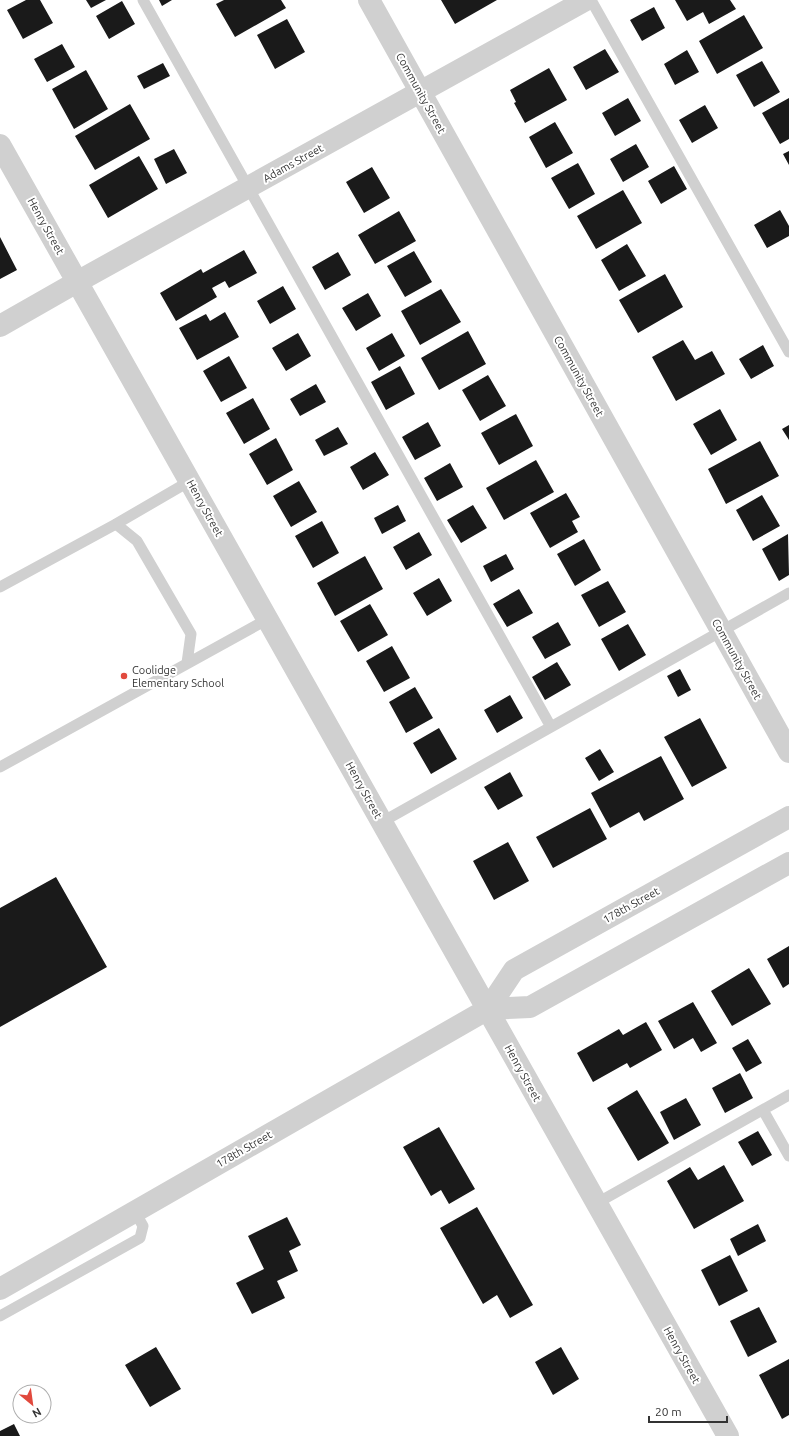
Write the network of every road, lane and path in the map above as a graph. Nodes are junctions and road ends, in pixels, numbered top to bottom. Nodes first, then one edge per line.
1 (143, 0) edge
2 (369, 0) edge
3 (586, 0) edge
4 (591, 0) edge
5 (420, 92) junction
6 (0, 145) edge
7 (248, 187) junction
8 (77, 282) junction
9 (0, 326) edge
10 (789, 352) edge
11 (190, 481) junction
12 (116, 524) junction
13 (0, 587) edge
14 (789, 593) edge
15 (268, 619) junction
16 (721, 631) junction
17 (187, 663) junction
18 (551, 727) junction
19 (789, 752) edge
20 (0, 767) edge
21 (789, 817) edge
22 (382, 822) junction
23 (789, 863) edge
24 (488, 1010) junction
25 (789, 1095) edge
26 (763, 1110) junction
27 (789, 1156) edge
28 (597, 1203) junction
29 (135, 1212) junction
30 (0, 1289) edge
31 (0, 1316) edge
32 (728, 1436) edge

1 - 7 lane
2 - 5 street, Community Street
3 - 5 street, Adams Street
4 - 10 lane
5 - 7 street, Adams Street
5 - 16 street, Community Street
6 - 8 street, Henry Street
7 - 8 street, Adams Street
7 - 18 lane
8 - 9 street, Adams Street
8 - 11 street, Henry Street
11 - 12 lane
11 - 15 street, Henry Street
12 - 13 lane
12 - 17 lane
14 - 16 lane
15 - 17 lane
15 - 22 street, Henry Street
16 - 18 lane
16 - 19 street, Community Street
17 - 20 lane
18 - 22 lane
21 - 24 street, 178th Street
22 - 24 street, Henry Street
23 - 24 street, 178th Street
24 - 28 street, Henry Street
24 - 29 street, 178th Street
25 - 26 lane
26 - 27 lane
26 - 28 lane
28 - 32 street, Henry Street
29 - 30 street, 178th Street
29 - 31 lane

